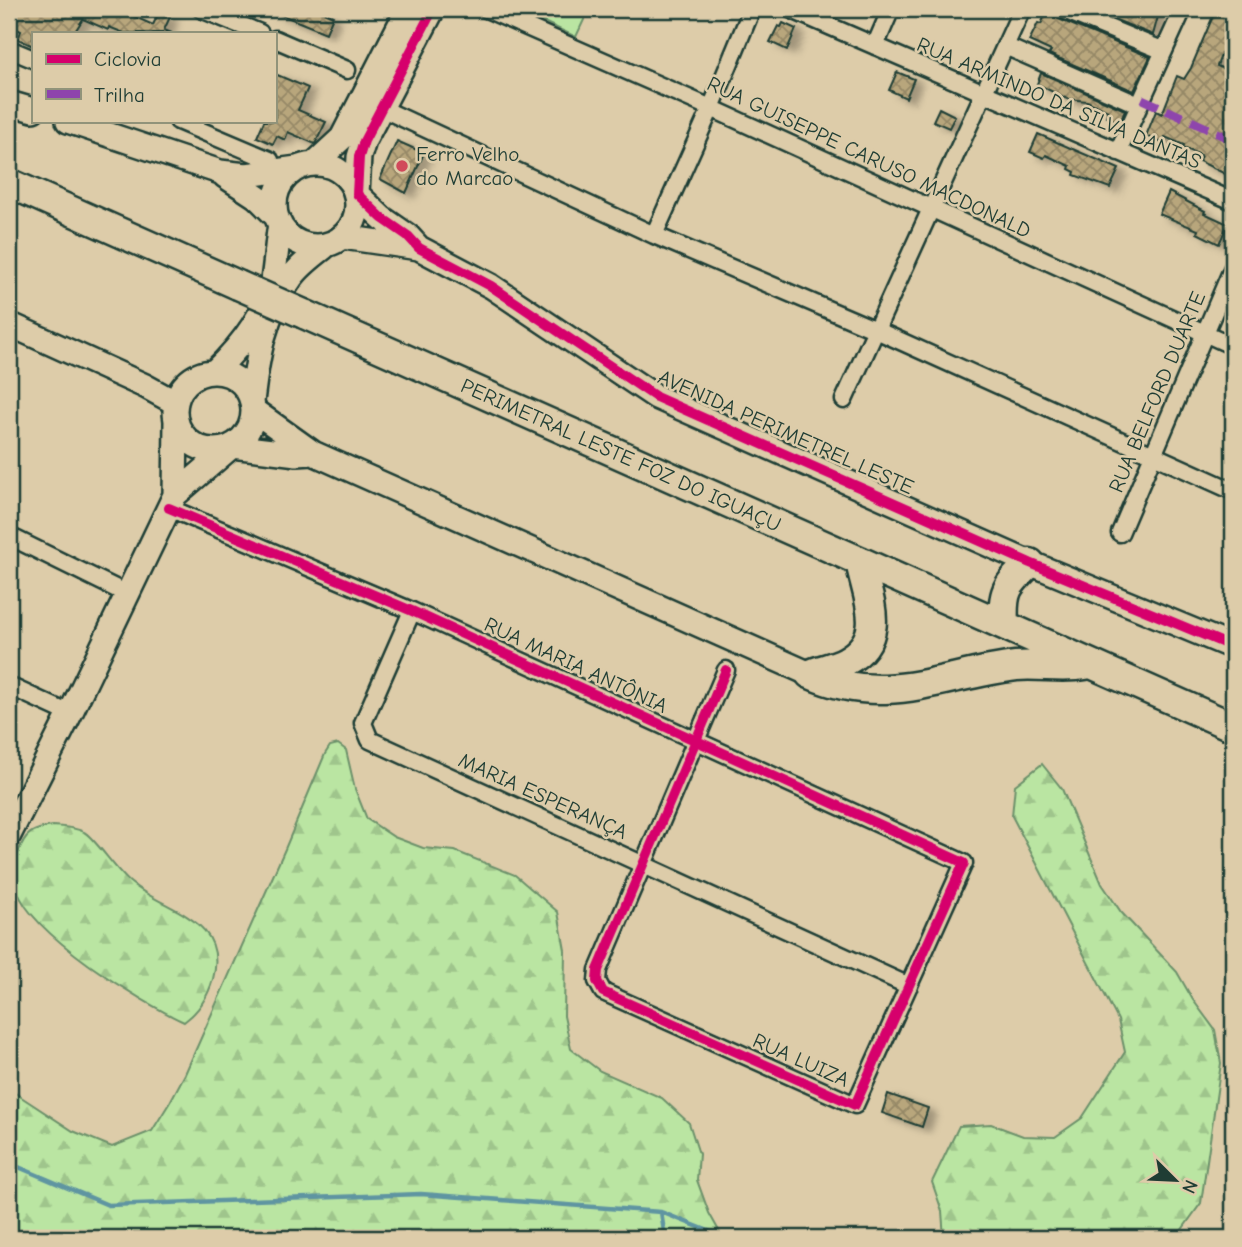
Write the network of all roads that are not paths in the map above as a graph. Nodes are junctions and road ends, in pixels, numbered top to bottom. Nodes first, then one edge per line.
1 (201, 9) edge
2 (408, 9) edge
3 (433, 9) edge
4 (486, 9) edge
5 (752, 9) edge
6 (790, 9) edge
7 (891, 9) edge
8 (1022, 9) edge
9 (1062, 9) edge
10 (1183, 9) edge
11 (258, 32) edge
12 (276, 39) edge
13 (875, 46) junction
14 (1005, 46) junction
15 (9, 49) edge
16 (1164, 51) junction
17 (32, 60) edge
18 (347, 70) dead end
19 (983, 94) junction
20 (9, 103) edge
21 (1139, 105) junction
22 (381, 108) junction
23 (711, 108) junction
24 (32, 110) edge
25 (71, 122) edge
26 (180, 122) edge
27 (1118, 152) junction
28 (270, 160) dead end
29 (306, 166) junction
30 (220, 172) junction
31 (9, 183) edge
32 (357, 194) junction
33 (1233, 201) edge
34 (930, 208) junction
35 (278, 220) junction
36 (654, 234) junction
37 (335, 241) junction
38 (419, 248) junction
39 (1233, 267) edge
40 (9, 324) edge
41 (876, 330) junction
42 (1205, 333) junction
43 (1233, 346) edge
44 (214, 372) junction
45 (844, 400) dead end
46 (253, 406) junction
47 (176, 412) junction
48 (232, 446) junction
49 (313, 453) junction
50 (1153, 455) junction
51 (1233, 491) edge
52 (172, 502) junction
53 (1120, 533) dead end
54 (9, 536) edge
55 (860, 561) junction
56 (1030, 562) junction
57 (127, 594) junction
58 (412, 611) junction
59 (1004, 625) junction
60 (1233, 647) edge
61 (1091, 664) junction
62 (726, 670) dead end
63 (810, 674) junction
64 (9, 686) edge
65 (70, 714) junction
66 (1233, 727) edge
67 (695, 740) junction
68 (9, 835) edge
69 (964, 863) joint
70 (642, 864) junction
71 (909, 986) junction

1 - 11 street
2 - 29 street
3 - 22 street
4 - 23 street, RUA GUISEPPE CARUSO MACDONALD
5 - 23 street
6 - 13 street, RUA ARMINDO DA SILVA DANTAS
7 - 13 street
8 - 14 street
9 - 16 street
10 - 16 street
12 - 18 street
13 - 19 street, RUA ARMINDO DA SILVA DANTAS
14 - 19 street
14 - 21 street, RUA ARMINDO DA SILVA DANTAS
15 - 17 street
16 - 21 street
19 - 27 street, RUA ARMINDO DA SILVA DANTAS
19 - 34 street
20 - 24 street
21 - 27 street
22 - 32 street
22 - 36 street
23 - 34 street, RUA GUISEPPE CARUSO MACDONALD
23 - 36 street
25 - 30 street
26 - 28 street
27 - 33 street, RUA ARMINDO DA SILVA DANTAS
29 - 30 street
29 - 32 street
29 - 35 street
30 - 35 street
31 - 55 highway, PERIMETRAL LESTE FOZ DO IGUAÇU, bridge
32 - 37 street
32 - 38 street, AVENIDA PERIMETREL LESTE
34 - 41 street
34 - 42 street, RUA GUISEPPE CARUSO MACDONALD
35 - 37 street
35 - 44 street
36 - 41 street
37 - 38 street, AVENIDA PERIMETREL LESTE
37 - 46 street
38 - 56 street, AVENIDA PERIMETREL LESTE
39 - 42 street, RUA BELFORD DUARTE
40 - 47 street
41 - 45 street
41 - 50 street
42 - 43 street, RUA GUISEPPE CARUSO MACDONALD
42 - 50 street, RUA BELFORD DUARTE
44 - 46 street
44 - 47 street
46 - 48 street
46 - 49 street
47 - 48 street
47 - 52 street
48 - 49 street
48 - 52 street
49 - 63 street
50 - 51 street
50 - 53 street, RUA BELFORD DUARTE
52 - 57 street
52 - 58 street, RUA MARIA ANTÔNIA
54 - 57 street
55 - 59 highway, PERIMETRAL LESTE FOZ DO IGUAÇU
55 - 63 highway
56 - 59 highway
56 - 60 street, AVENIDA PERIMETREL LESTE
57 - 65 street
58 - 67 street, RUA MARIA ANTÔNIA
58 - 70 street, MARIA ESPERANÇA
59 - 61 highway, PERIMETRAL LESTE FOZ DO IGUAÇU
61 - 63 highway
61 - 66 highway, PERIMETRAL LESTE FOZ DO IGUAÇU
62 - 67 street
64 - 65 street
65 - 68 street
67 - 69 street, RUA MARIA ANTÔNIA
67 - 70 street
69 - 71 street, RUA LUIZA
70 - 71 street, MARIA ESPERANÇA
70 - 71 street, RUA LUIZA

